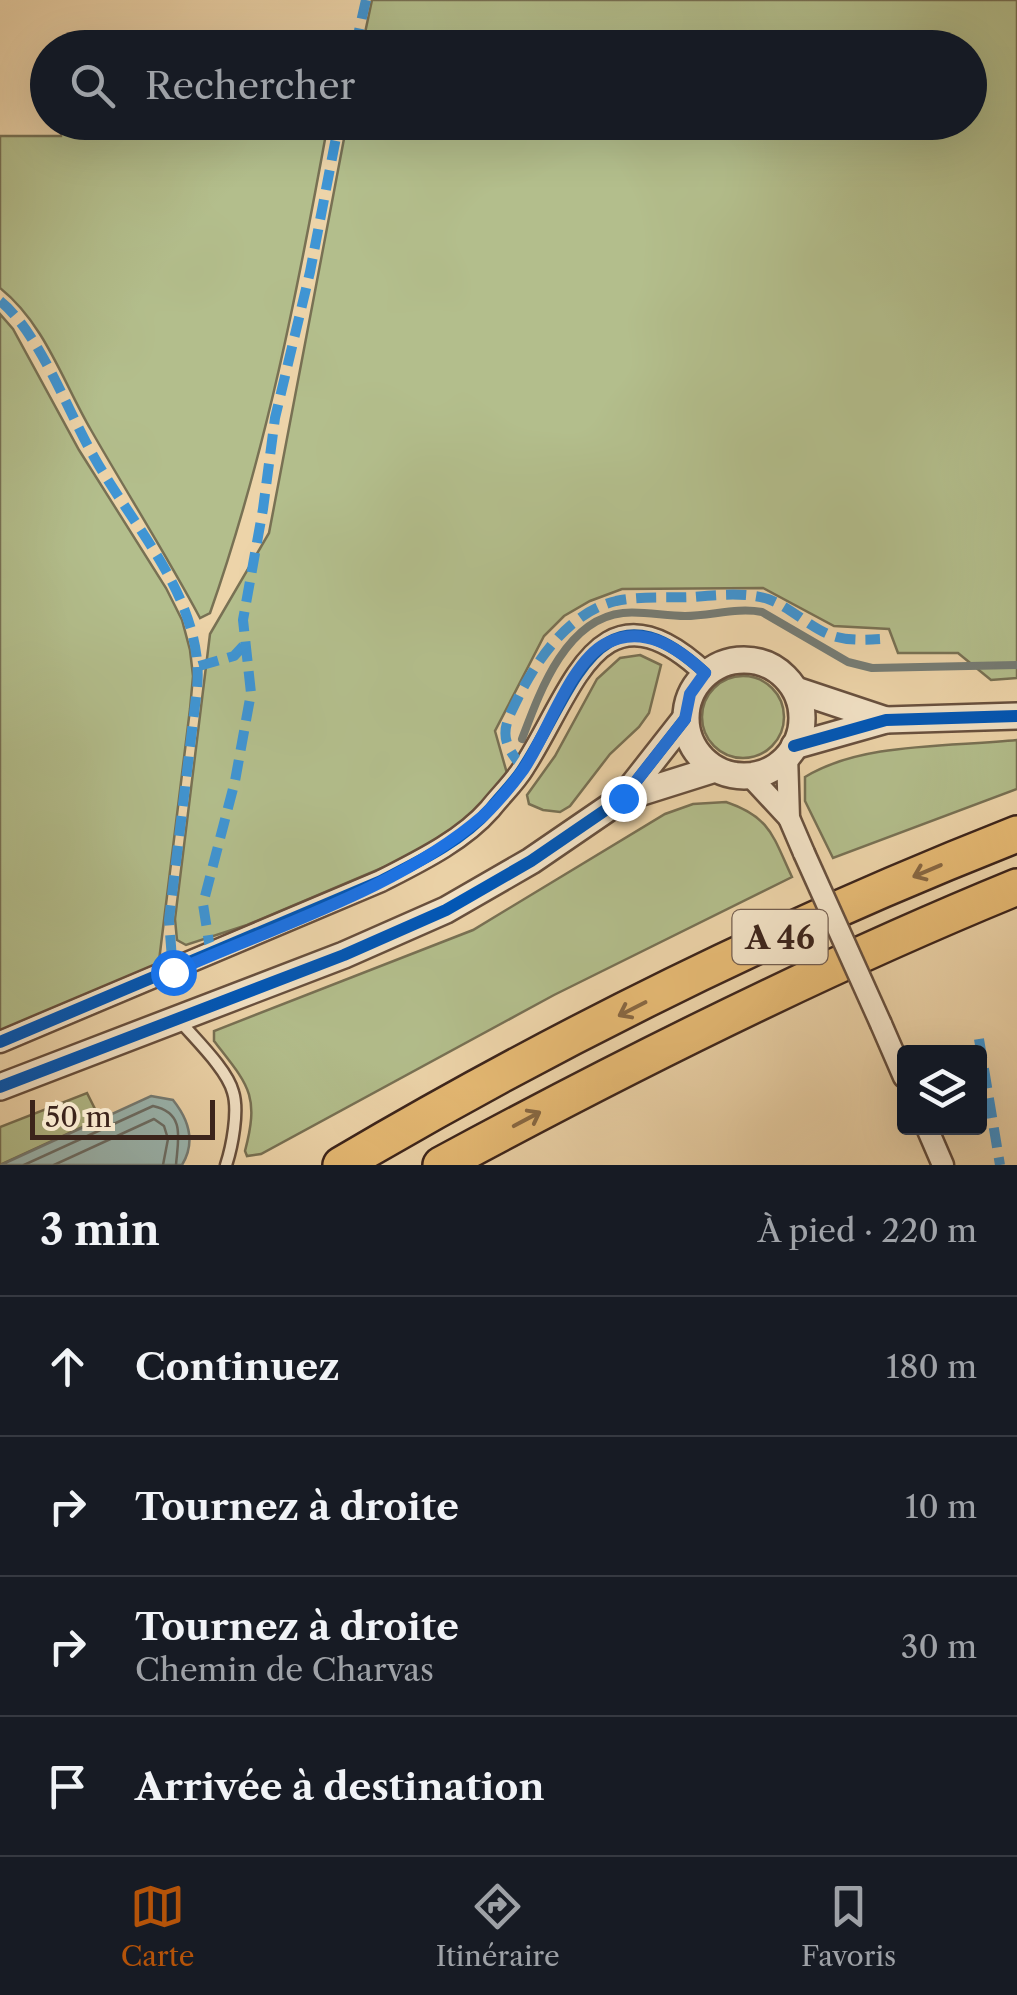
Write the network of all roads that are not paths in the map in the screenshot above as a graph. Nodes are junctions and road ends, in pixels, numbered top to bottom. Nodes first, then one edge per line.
1 (705, 673) junction
2 (796, 690) junction
3 (1017, 716) edge
4 (685, 719) junction
5 (886, 720) junction
6 (791, 751) junction
7 (715, 769) junction
8 (750, 776) junction
9 (623, 798) junction
10 (789, 818) junction
11 (1017, 834) edge
12 (1017, 888) edge
13 (178, 1019) junction
14 (0, 1042) edge
15 (897, 1061) edge
16 (0, 1087) edge
17 (930, 1135) edge
18 (226, 1165) edge
19 (341, 1165) edge
20 (441, 1165) edge
21 (944, 1165) edge

1 - 2 street
1 - 4 street
1 - 14 street
2 - 5 street
2 - 6 street
3 - 5 street
4 - 7 street
4 - 9 street
5 - 6 street
6 - 8 street
6 - 10 street
7 - 8 street
7 - 9 street
8 - 10 street
9 - 13 street
10 - 15 street, bridge
11 -> 19 highway, A 46
20 -> 12 highway, A 46
13 - 16 street
13 - 18 lane
17 - 21 street

